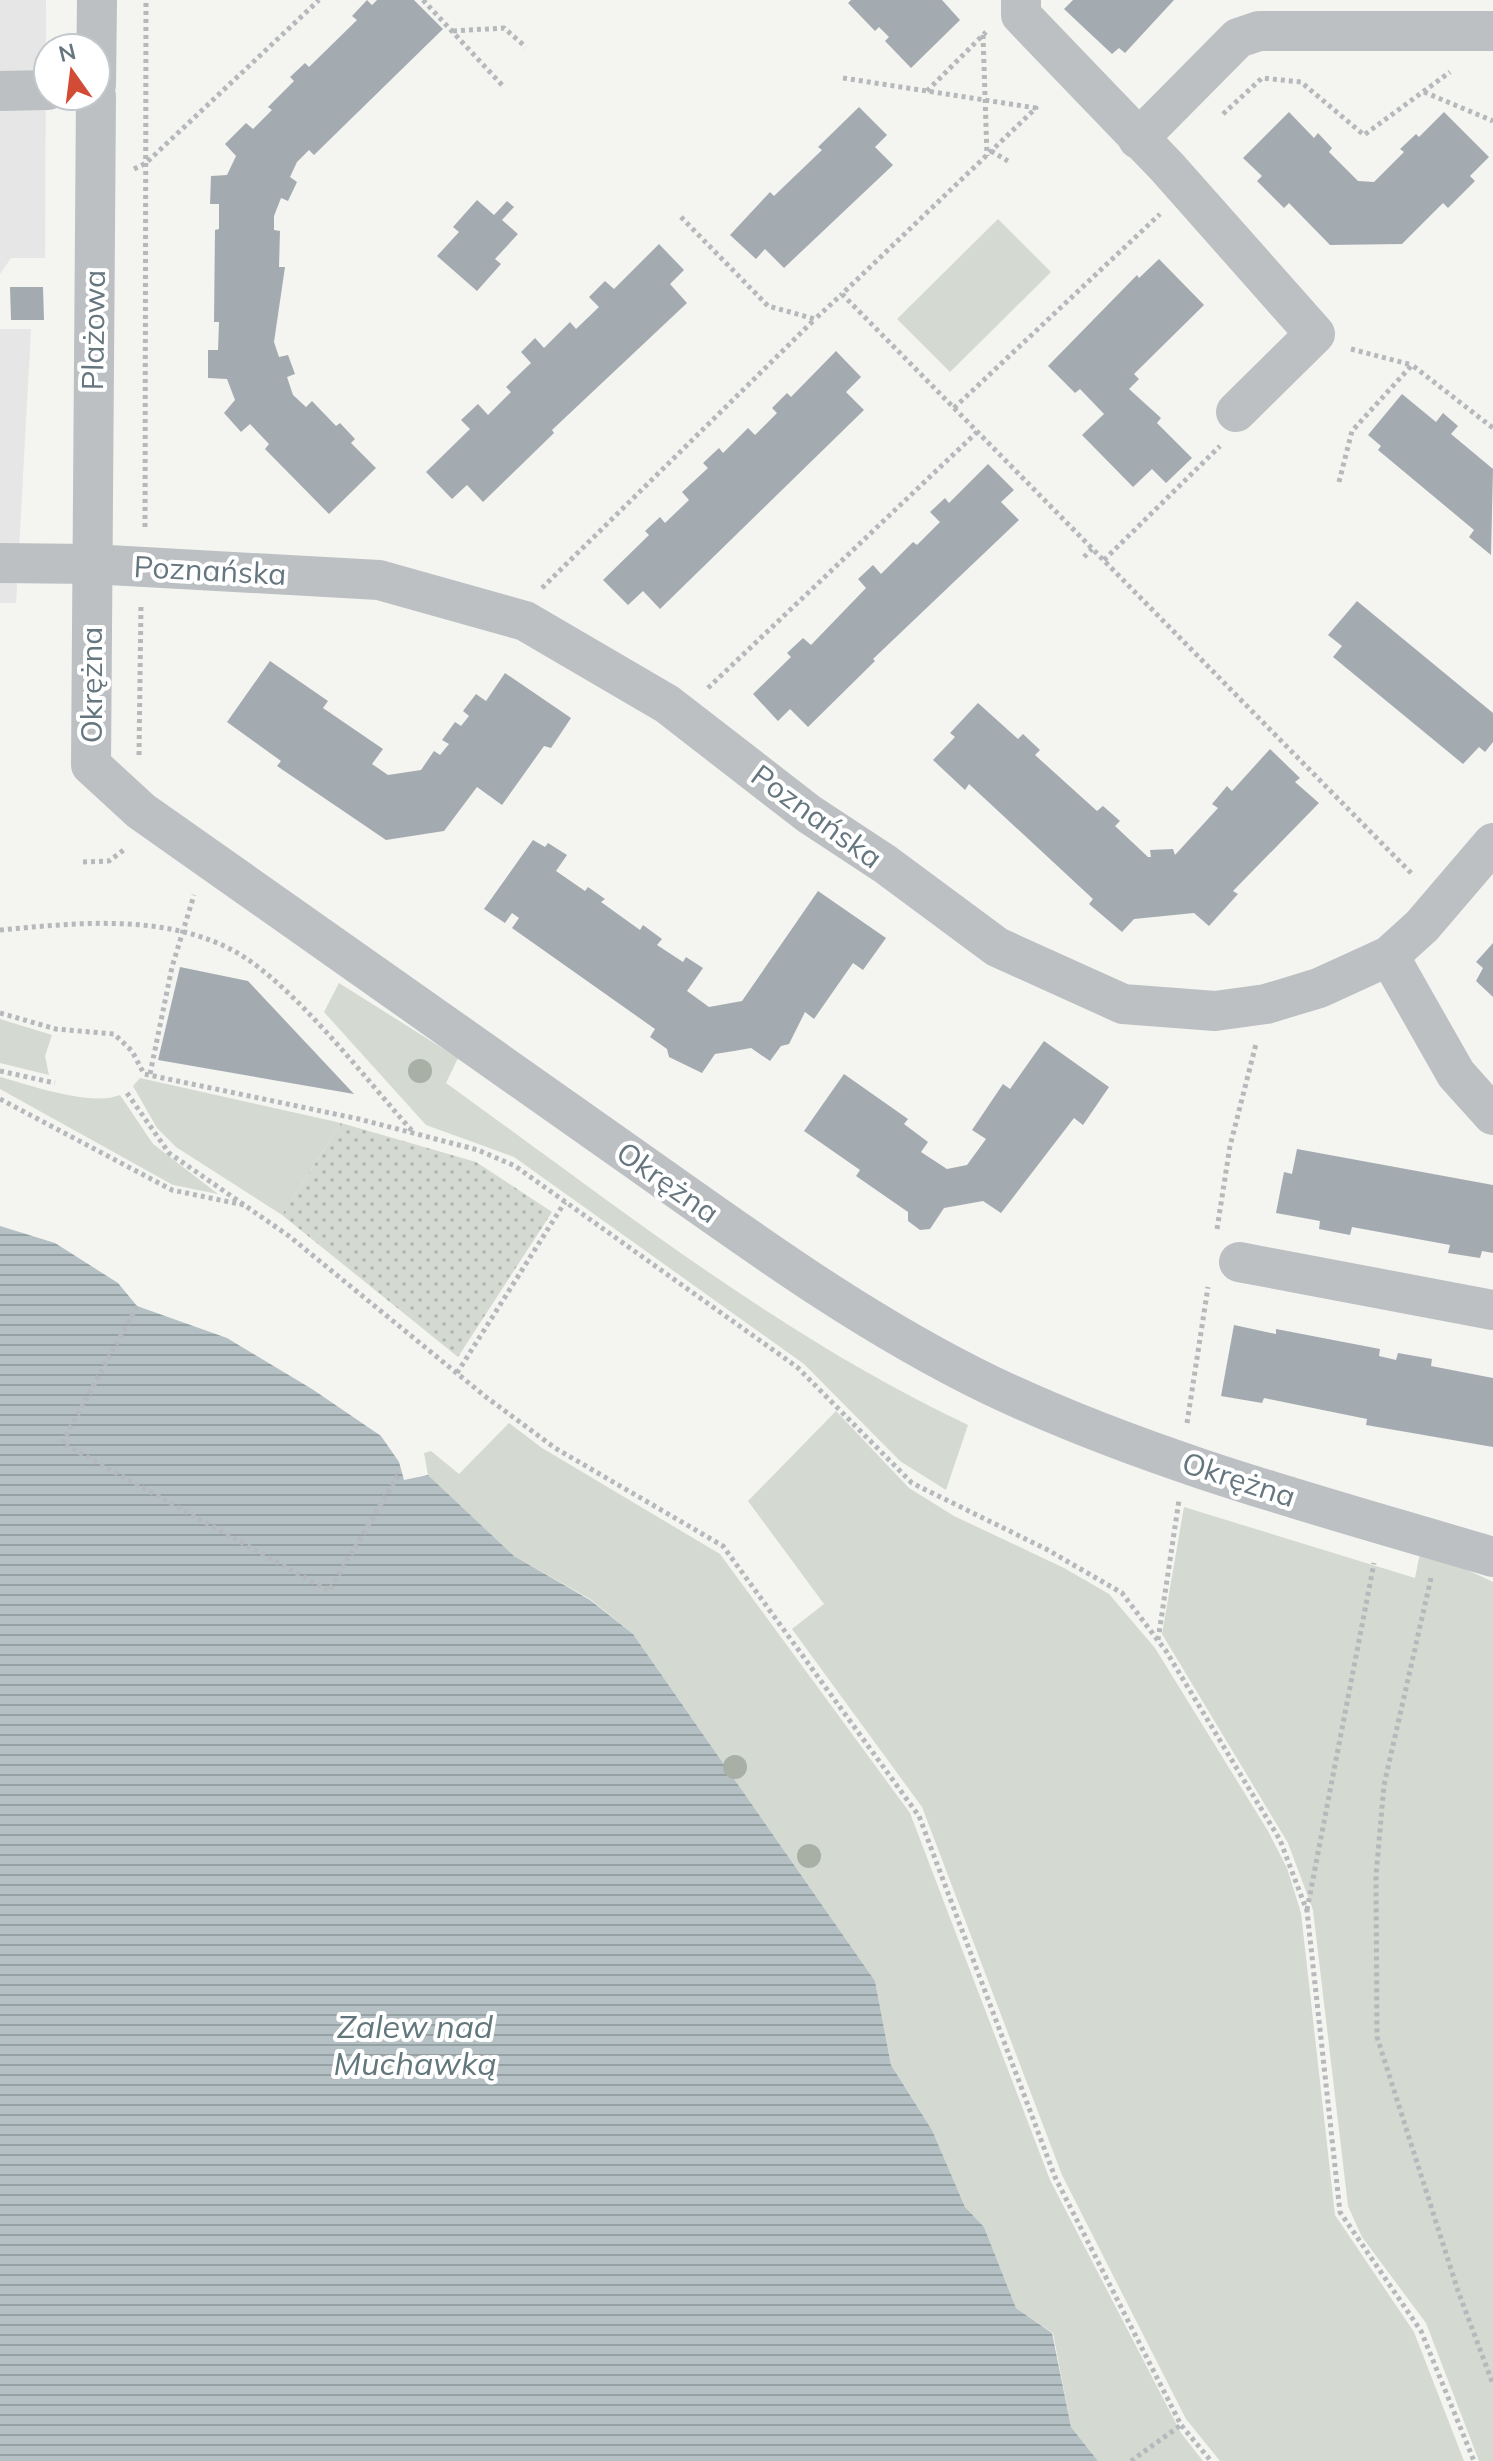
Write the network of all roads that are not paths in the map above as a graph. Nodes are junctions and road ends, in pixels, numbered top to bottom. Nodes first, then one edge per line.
1 (97, 0) edge
2 (1021, 0) edge
3 (1493, 31) edge
4 (97, 32) edge
5 (32, 90) edge
6 (0, 91) edge
7 (96, 112) edge
8 (1138, 139) junction
9 (1236, 412) road end
10 (0, 563) edge
11 (91, 564) junction
12 (1493, 843) edge
13 (1389, 956) junction
14 (1493, 1115) edge
15 (1221, 1260) road end
16 (1493, 1310) edge
17 (1493, 1557) edge

1 - 4 street
2 - 8 street
3 - 8 street
5 - 6 street
7 - 11 street, Plażowa
8 - 9 street
10 - 11 street, Poznańska
11 - 13 street, Poznańska
11 - 17 street, Okrężna
12 - 13 street, Poznańska
13 - 14 street
15 - 16 street

